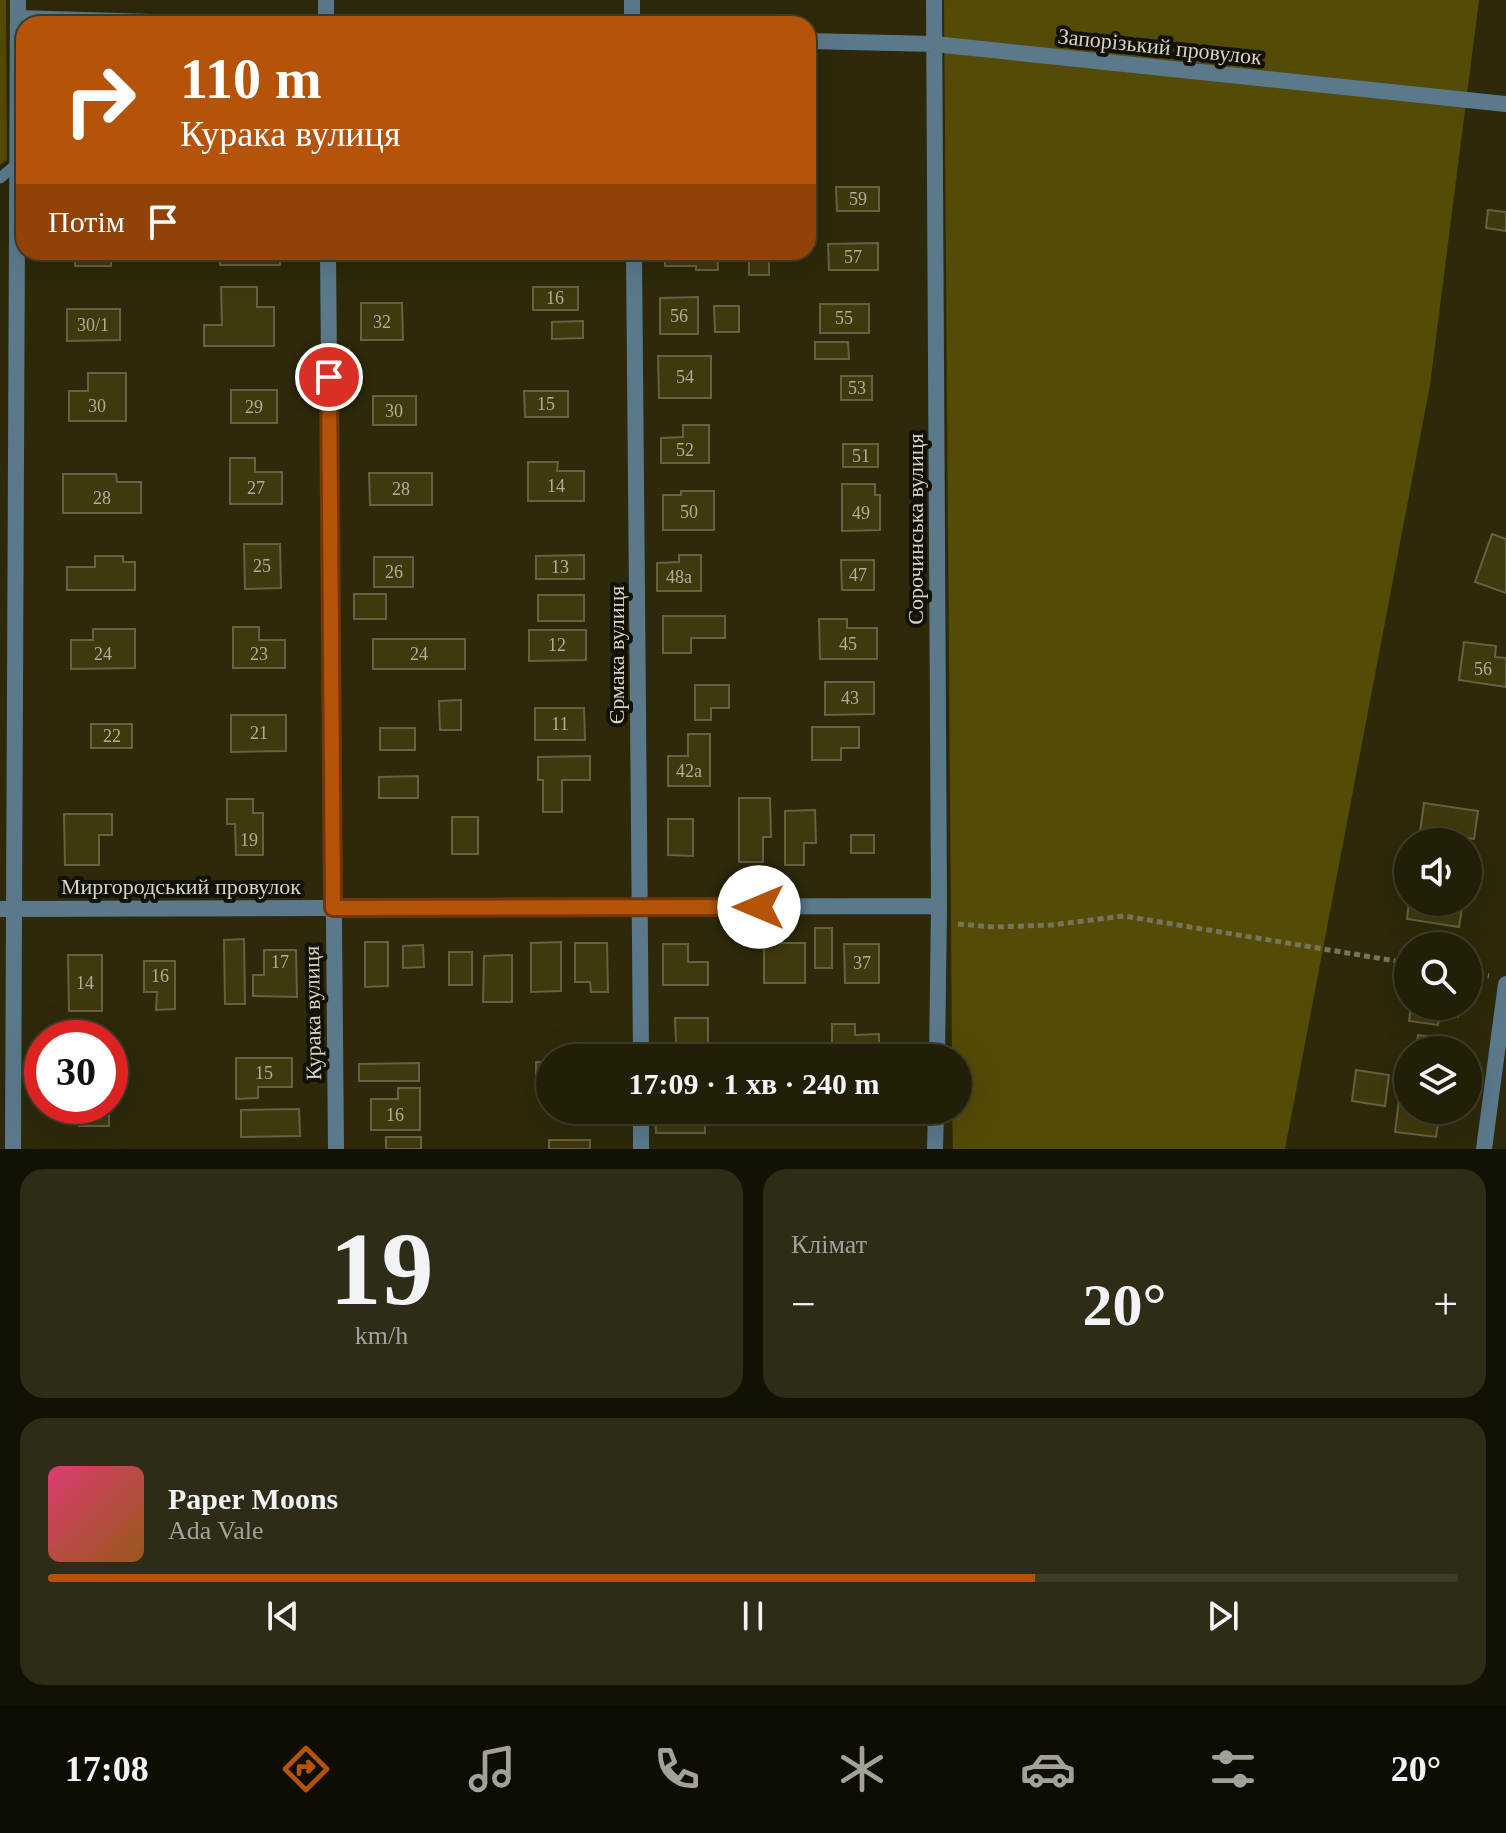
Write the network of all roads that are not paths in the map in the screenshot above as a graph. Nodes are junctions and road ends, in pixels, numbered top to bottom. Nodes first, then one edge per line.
1 (934, 0) edge
2 (816, 41) edge
3 (934, 44) junction
4 (1506, 104) edge
5 (16, 165) edge
6 (0, 178) edge
7 (16, 232) edge
8 (328, 260) edge
9 (634, 260) edge
10 (640, 907) junction
11 (333, 908) junction
12 (6, 909) edge
13 (939, 914) junction
14 (1506, 984) edge
15 (641, 1044) edge
16 (937, 1044) edge
17 (641, 1124) edge
18 (936, 1124) edge
19 (13, 1149) edge
20 (336, 1149) edge
21 (641, 1149) edge
22 (935, 1149) edge
23 (1484, 1149) edge

1 - 3 street, Сорочинська вулиця
2 - 3 street, Запорізький провулок
3 - 4 street, Запорізький провулок
3 - 13 street, Сорочинська вулиця
5 - 6 lane
7 - 12 street
8 - 11 street, Курака вулиця
9 - 10 street, Єрмака вулиця
10 - 11 street, Миргородський провулок
10 - 13 street, Миргородський провулок
10 - 15 street, Єрмака вулиця
11 - 12 street, Миргородський провулок
11 - 20 street, Курака вулиця
12 - 19 street
13 - 16 street, Сорочинська вулиця
14 - 23 street
17 - 21 street
18 - 22 street

